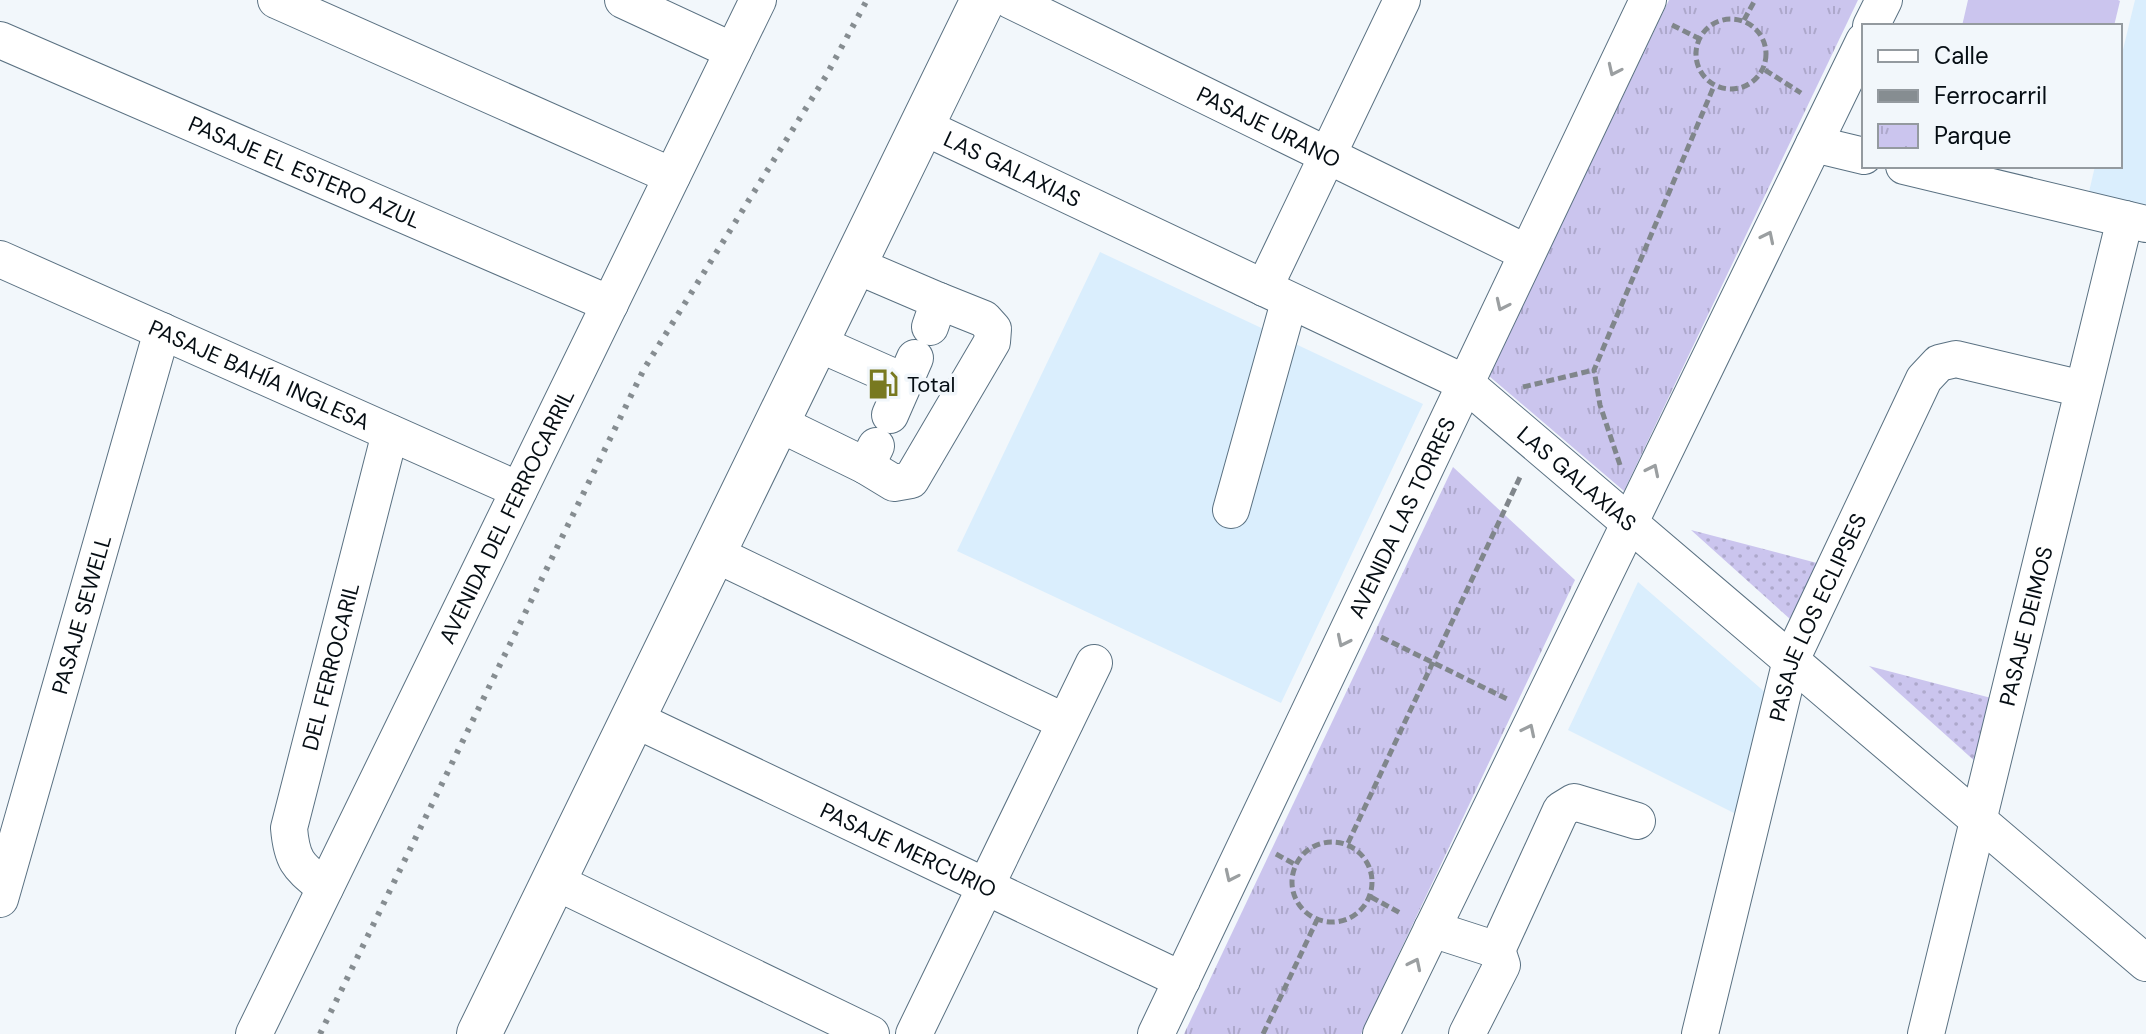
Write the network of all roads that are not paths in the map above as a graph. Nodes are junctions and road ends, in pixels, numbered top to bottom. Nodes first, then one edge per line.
1 (276, 0) edge
2 (623, 0) edge
3 (758, 0) edge
4 (983, 0) edge
5 (1010, 0) edge
6 (1402, 0) edge
7 (1648, 0) edge
8 (1884, 0) edge
9 (1872, 24) edge
10 (0, 40) edge
11 (1862, 45) edge
12 (733, 51) junction
13 (922, 126) junction
14 (1814, 144) junction
15 (1327, 155) junction
16 (1862, 156) edge
17 (1912, 168) edge
18 (672, 176) junction
19 (2136, 222) edge
20 (1527, 253) junction
21 (0, 259) edge
22 (855, 265) junction
23 (1276, 295) junction
24 (610, 304) junction
25 (162, 331) junction
26 (922, 342) junction
27 (817, 343) junction
28 (1465, 383) junction
29 (2083, 389) junction
30 (778, 423) junction
31 (390, 433) junction
32 (877, 442) junction
33 (519, 490) junction
34 (1231, 510) dead end
35 (1630, 523) junction
36 (715, 554) junction
37 (1791, 660) junction
38 (1094, 663) dead end
39 (634, 719) junction
40 (1065, 722) junction
41 (1979, 820) junction
42 (1637, 821) dead end
43 (554, 881) junction
44 (986, 886) junction
45 (325, 888) junction
46 (0, 899) edge
47 (1432, 929) junction
48 (1497, 950) junction
49 (2146, 963) edge
50 (1182, 980) junction
51 (254, 1034) edge
52 (479, 1034) edge
53 (871, 1034) edge
54 (914, 1034) edge
55 (1156, 1034) edge
56 (1381, 1034) edge
57 (1467, 1034) edge
58 (1700, 1034) edge
59 (1926, 1034) edge

1 - 18 street
2 - 12 street
3 - 12 street, AVENIDA DEL FERROCARRIL
4 - 13 main road
5 - 15 street, PASAJE URANO
6 - 15 street
7 -> 20 street, AVENIDA LAS TORRES
8 - 9 street
10 - 24 street, PASAJE EL ESTERO AZUL
11 - 14 street
12 - 18 street, AVENIDA DEL FERROCARRIL
13 - 22 main road
13 - 23 street, LAS GALAXIAS
14 - 16 street
35 -> 14 street
15 - 20 street, PASAJE URANO
15 - 23 street
17 - 19 street
18 - 24 street, AVENIDA DEL FERROCARRIL
19 - 29 street, PASAJE DEIMOS
20 -> 28 street, AVENIDA LAS TORRES
21 - 25 street, PASAJE BAHÍA INGLESA
22 - 26 street
22 - 27 main road
23 - 28 street, LAS GALAXIAS
23 - 34 street
24 - 33 street, AVENIDA DEL FERROCARRIL
25 - 31 street, PASAJE BAHÍA INGLESA
25 - 46 street, PASAJE SEWELL
26 - 27 street
26 - 32 street
26 - 32 street
27 - 30 main road
28 - 35 street, LAS GALAXIAS
28 -> 50 street, AVENIDA LAS TORRES
29 - 37 street, PASAJE LOS ECLIPSES
29 - 41 street, PASAJE DEIMOS
30 - 32 street
30 - 36 main road
31 - 33 street, PASAJE BAHÍA INGLESA
31 - 45 street, DEL FERROCARIL
33 - 45 street, AVENIDA DEL FERROCARRIL
35 - 37 street, LAS GALAXIAS
47 -> 35 street
36 - 39 main road
36 - 40 street
37 - 41 street, LAS GALAXIAS
37 - 58 street, PASAJE LOS ECLIPSES
38 - 40 street
39 - 43 main road
39 - 44 street, PASAJE MERCURIO
40 - 44 street
41 - 49 street, LAS GALAXIAS
41 - 59 street, PASAJE DEIMOS
42 - 48 street
43 - 52 main road
43 - 53 street
44 - 50 street, PASAJE MERCURIO
44 - 54 street
45 - 51 street, AVENIDA DEL FERROCARRIL
47 - 48 street
56 -> 47 street
48 - 57 street
50 - 55 street, AVENIDA LAS TORRES

